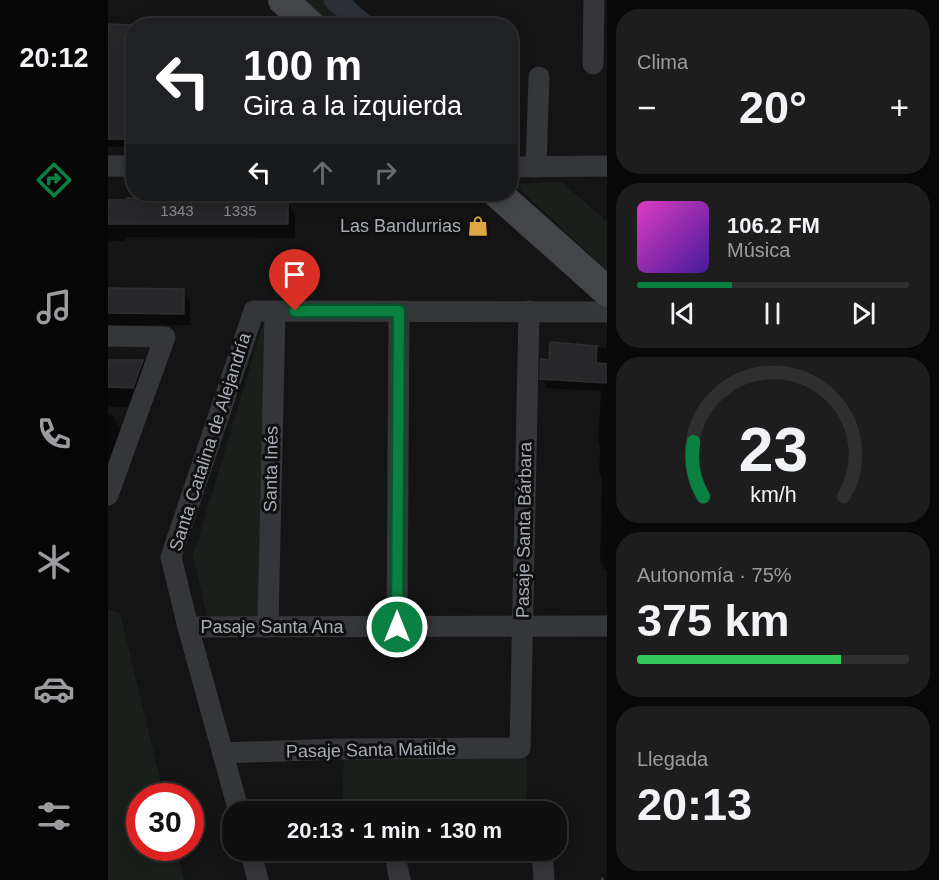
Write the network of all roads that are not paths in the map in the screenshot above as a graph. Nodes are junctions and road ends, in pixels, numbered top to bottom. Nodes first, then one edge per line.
1 (283, 0) edge
2 (594, 0) edge
3 (302, 18) edge
4 (593, 64) dead end
5 (539, 77) dead end
6 (108, 166) edge
7 (126, 166) edge
8 (536, 166) junction
9 (607, 166) edge
10 (518, 167) edge
11 (506, 201) edge
12 (607, 291) edge
13 (275, 311) junction
14 (399, 311) junction
15 (530, 311) junction
16 (607, 312) edge
17 (108, 336) edge
18 (108, 495) edge
19 (522, 626) junction
20 (607, 626) edge
21 (188, 627) junction
22 (268, 627) junction
23 (397, 627) junction
24 (520, 748) joint
25 (223, 753) junction
26 (236, 801) edge
27 (253, 861) edge
28 (543, 861) edge
29 (258, 880) edge
30 (544, 880) edge

1 - 3 street
2 - 4 street
5 - 8 street
6 - 7 street
8 - 9 street
8 - 10 street
11 - 12 street
13 - 14 street, Santa Catalina de Alejandría
13 - 21 street, Santa Catalina de Alejandría
13 - 22 street, Santa Inés
14 - 15 street, Santa Catalina de Alejandría
14 - 23 street
15 - 16 street, Santa Catalina de Alejandría
15 - 19 street, Pasaje Santa Bárbara
17 - 18 street
19 - 20 street, Pasaje Santa Ana
19 - 23 street, Pasaje Santa Ana
19 - 24 street, Pasaje Santa Bárbara
21 - 22 street, Pasaje Santa Ana
21 - 25 street, Santa Catalina de Alejandría
22 - 23 street, Pasaje Santa Ana
24 - 25 street, Pasaje Santa Matilde
25 - 26 street, Santa Catalina de Alejandría
27 - 29 street
28 - 30 street

